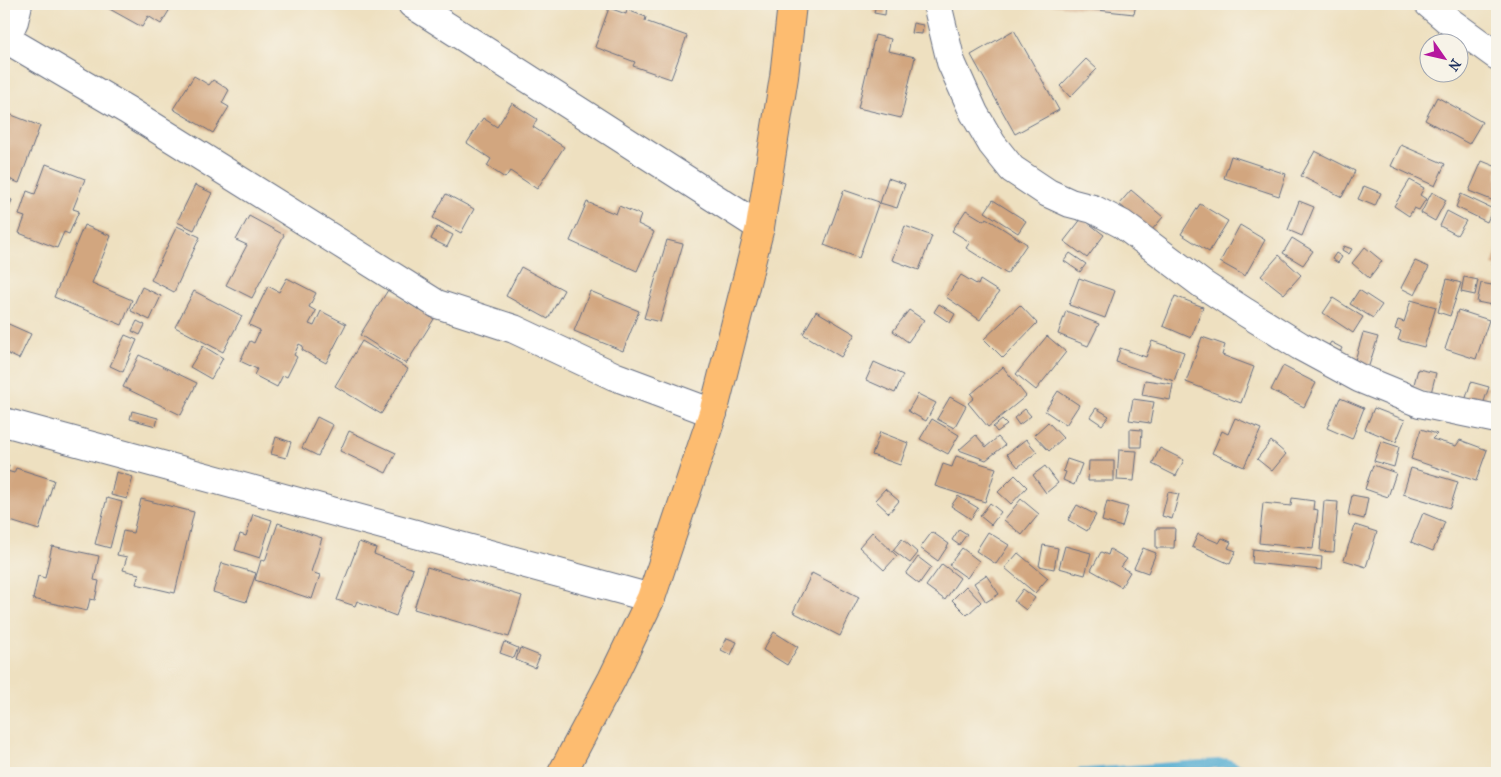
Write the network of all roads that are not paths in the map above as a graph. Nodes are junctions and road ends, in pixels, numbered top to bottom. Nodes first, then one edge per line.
1 (18, 4) edge
2 (412, 4) edge
3 (792, 4) edge
4 (937, 4) edge
5 (1429, 4) edge
6 (5, 41) edge
7 (1497, 56) edge
8 (760, 227) junction
9 (713, 413) junction
10 (1497, 419) edge
11 (4, 422) edge
12 (652, 598) junction
13 (562, 773) edge

1 - 6 street
2 - 8 street
3 - 8 main road
4 - 10 street
5 - 7 street
6 - 9 street
8 - 9 main road
9 - 12 main road
11 - 12 street
12 - 13 main road

